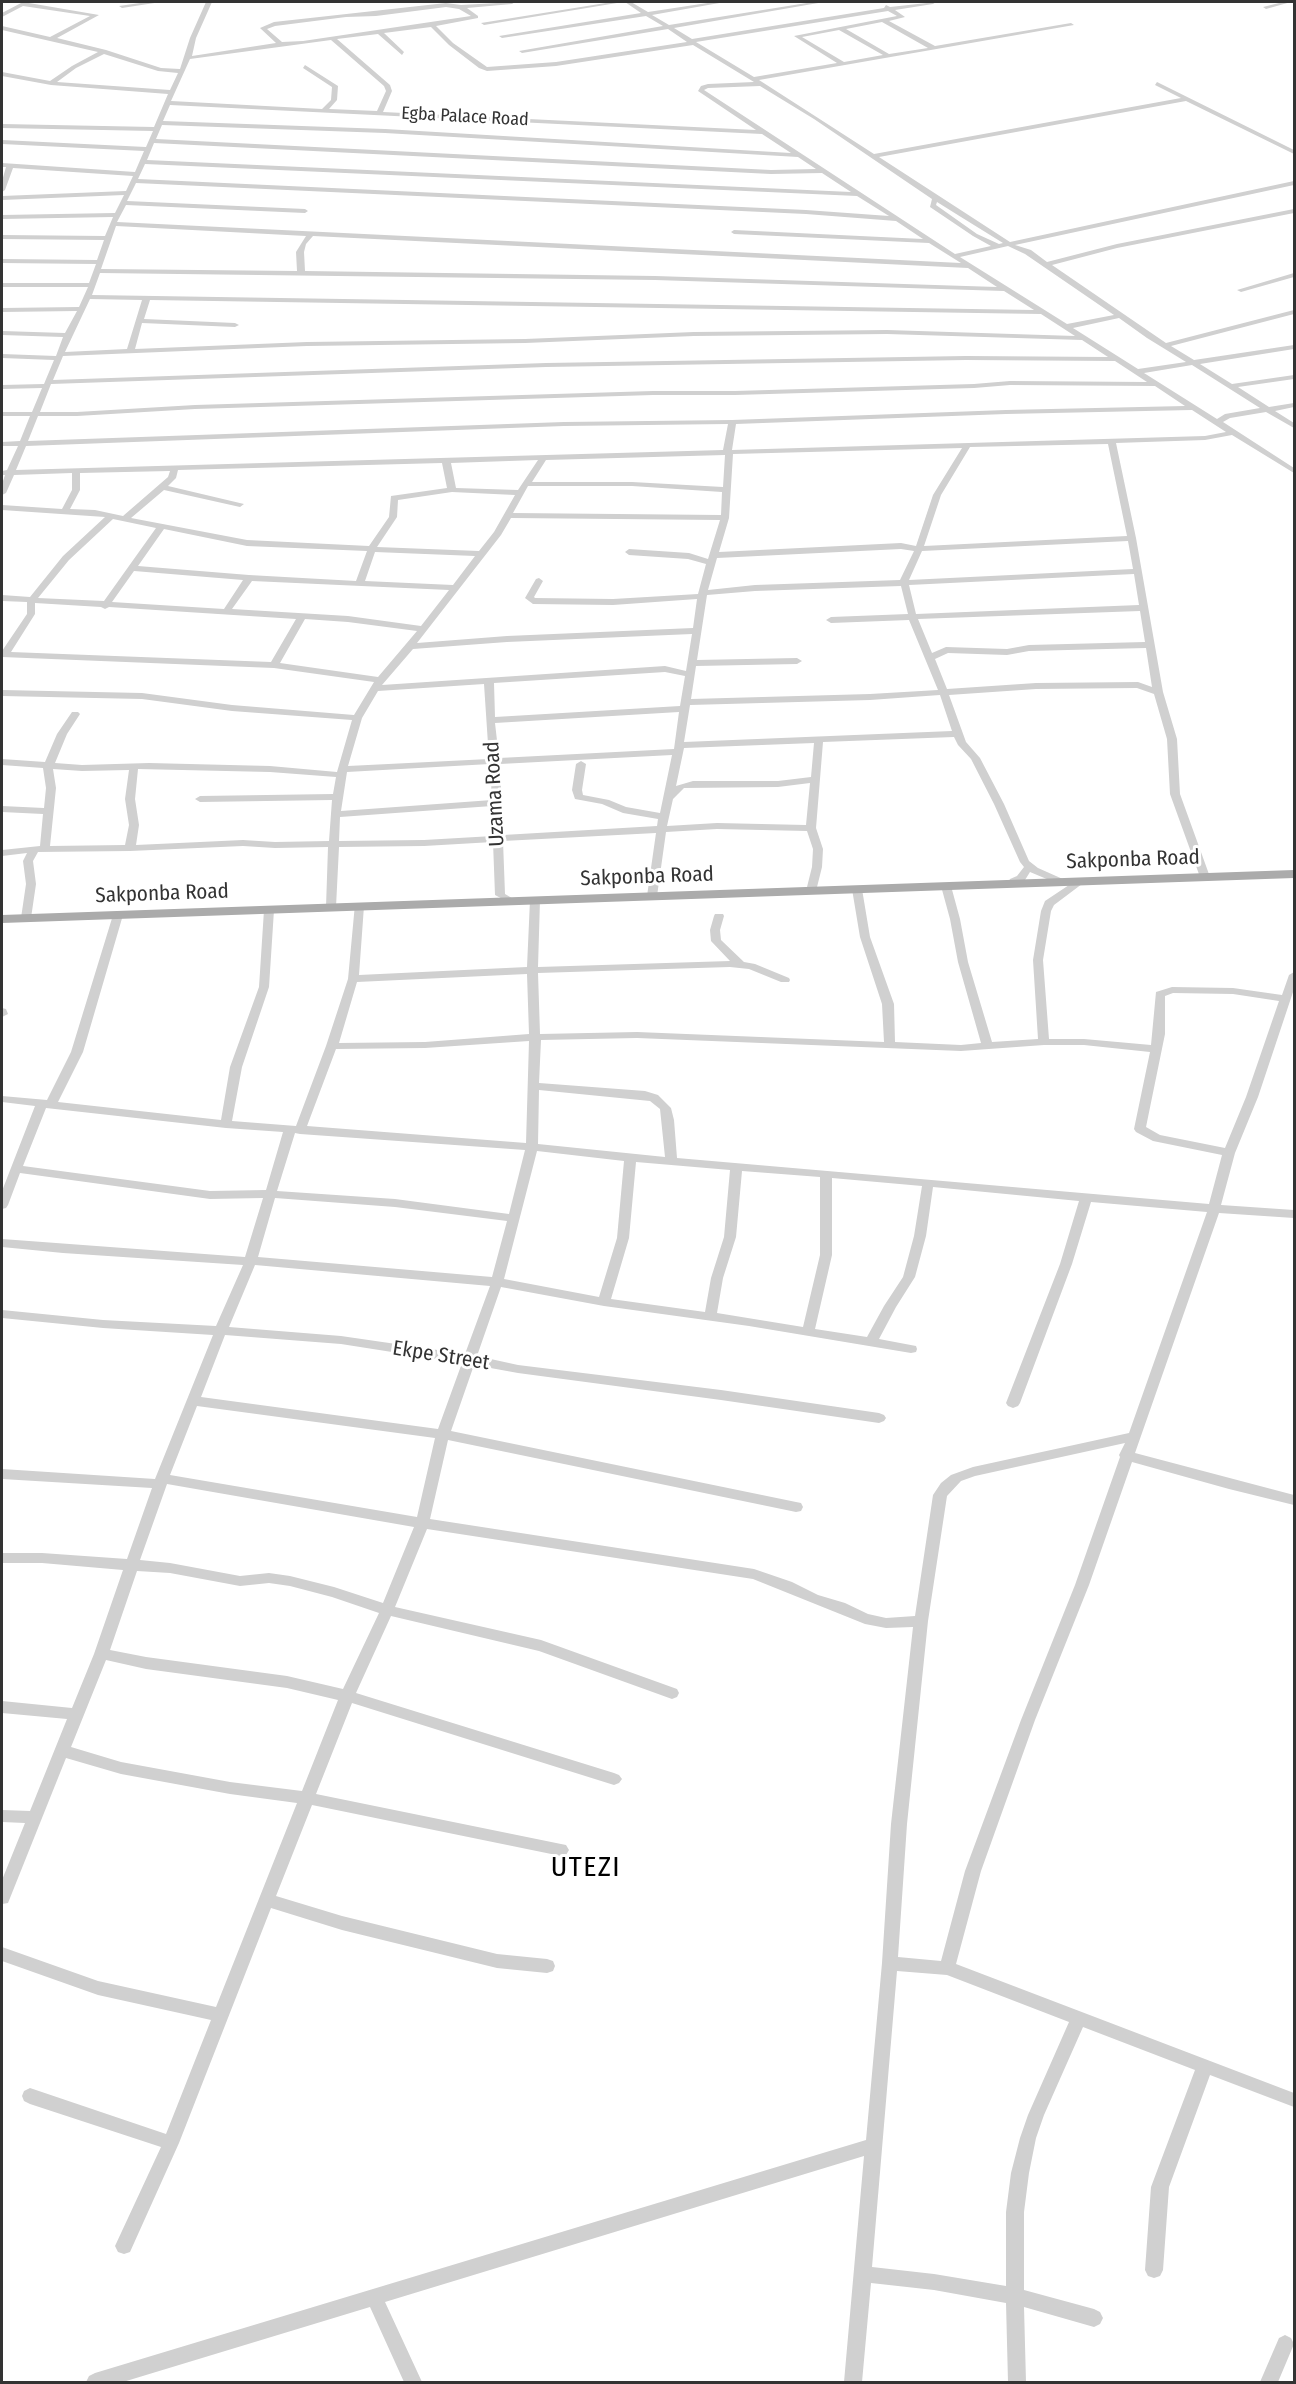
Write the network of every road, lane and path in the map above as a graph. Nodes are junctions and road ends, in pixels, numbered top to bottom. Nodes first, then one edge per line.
1 (158, 2) edge
2 (209, 2) edge
3 (512, 2) edge
4 (620, 2) edge
5 (628, 2) edge
6 (720, 2) edge
7 (821, 2) edge
8 (877, 2) edge
9 (927, 2) edge
10 (933, 2) edge
11 (1288, 2) edge
12 (25, 3) edge
13 (708, 3) dead end
14 (122, 6) dead end
15 (461, 7) junction
16 (1266, 7) dead end
17 (887, 8) junction
18 (647, 13) junction
19 (2, 15) edge
20 (476, 17) junction
21 (884, 21) junction
22 (484, 23) junction
23 (432, 25) junction
24 (1071, 25) dead end
25 (2, 28) edge
26 (669, 28) junction
27 (840, 28) junction
28 (379, 31) junction
29 (502, 36) junction
30 (332, 38) junction
31 (51, 39) junction
32 (509, 41) dead end
33 (691, 42) junction
34 (281, 44) junction
35 (516, 46) dead end
36 (933, 48) junction
37 (104, 51) junction
38 (522, 51) junction
39 (402, 53) dead end
40 (888, 56) junction
41 (188, 58) junction
42 (843, 64) junction
43 (542, 65) junction
44 (305, 66) dead end
45 (182, 71) junction
46 (2, 74) edge
47 (758, 81) junction
48 (51, 83) junction
49 (1157, 84) dead end
50 (172, 92) junction
51 (1186, 99) junction
52 (167, 103) junction
53 (324, 110) junction
54 (380, 112) junction
55 (2, 126) edge
56 (158, 126) junction
57 (762, 132) junction
58 (2, 142) edge
59 (150, 145) junction
60 (1294, 152) edge
61 (798, 155) junction
62 (873, 156) junction
63 (143, 162) junction
64 (2, 165) edge
65 (10, 166) junction
66 (821, 171) junction
67 (135, 177) junction
68 (1294, 183) edge
69 (2, 190) edge
70 (128, 193) junction
71 (858, 194) junction
72 (2, 198) edge
73 (936, 198) junction
74 (124, 202) junction
75 (305, 211) dead end
76 (1294, 211) edge
77 (118, 215) junction
78 (2, 217) edge
79 (896, 219) junction
80 (114, 224) junction
81 (734, 232) dead end
82 (312, 233) junction
83 (2, 237) edge
84 (108, 238) junction
85 (931, 241) junction
86 (1007, 244) junction
87 (997, 246) junction
88 (954, 256) junction
89 (2, 261) edge
90 (100, 262) junction
91 (1047, 264) junction
92 (969, 266) junction
93 (99, 271) junction
94 (301, 272) junction
95 (1294, 275) edge
96 (2, 285) edge
97 (91, 285) junction
98 (1003, 289) junction
99 (1241, 290) dead end
100 (88, 297) junction
101 (147, 297) junction
102 (82, 309) junction
103 (2, 310) edge
104 (1042, 312) junction
105 (1294, 312) edge
106 (1119, 316) junction
107 (141, 321) junction
108 (235, 325) dead end
109 (1065, 327) junction
110 (2, 333) edge
111 (68, 335) junction
112 (1081, 338) junction
113 (1166, 345) junction
114 (1294, 347) edge
115 (130, 351) junction
116 (2, 356) edge
117 (59, 356) junction
118 (1114, 359) junction
119 (1194, 362) junction
120 (1136, 372) junction
121 (1294, 377) edge
122 (48, 384) junction
123 (1154, 384) junction
124 (1232, 386) junction
125 (2, 387) edge
126 (1294, 405) edge
127 (1192, 408) junction
128 (1266, 409) junction
129 (2, 414) edge
130 (36, 414) junction
131 (732, 422) junction
132 (1216, 423) junction
133 (1294, 426) edge
134 (1232, 433) junction
135 (1111, 441) junction
136 (2, 444) edge
137 (22, 444) junction
138 (968, 444) junction
139 (728, 453) junction
140 (544, 457) junction
141 (446, 460) junction
142 (174, 469) junction
143 (1294, 471) edge
144 (76, 472) junction
145 (6, 473) edge
146 (162, 487) junction
147 (523, 489) junction
148 (452, 490) junction
149 (728, 490) junction
150 (2, 493) edge
151 (240, 504) dead end
152 (2, 508) edge
153 (65, 511) junction
154 (509, 515) junction
155 (111, 516) junction
156 (126, 518) junction
157 (725, 518) junction
158 (161, 527) junction
159 (1131, 538) junction
160 (372, 548) junction
161 (919, 549) junction
162 (630, 552) dead end
163 (482, 554) junction
164 (714, 559) junction
165 (131, 568) junction
166 (1137, 571) junction
167 (249, 578) junction
168 (539, 581) dead end
169 (904, 582) junction
170 (360, 583) junction
171 (454, 588) junction
172 (703, 595) junction
173 (2, 598) edge
174 (31, 601) junction
175 (105, 606) junction
176 (1142, 608) junction
177 (226, 612) junction
178 (301, 618) junction
179 (913, 618) junction
180 (831, 620) dead end
181 (423, 629) junction
182 (695, 631) junction
183 (1151, 645) junction
184 (410, 646) junction
185 (3, 654) edge
186 (930, 658) junction
187 (797, 661) dead end
188 (274, 665) junction
189 (690, 668) junction
190 (489, 680) junction
191 (378, 684) junction
192 (944, 692) junction
193 (1158, 692) junction
194 (5, 693) edge
195 (2, 704) edge
196 (684, 706) junction
197 (75, 714) dead end
198 (357, 717) junction
199 (491, 720) junction
200 (958, 734) junction
201 (819, 738) junction
202 (678, 749) junction
203 (494, 761) junction
204 (2, 762) edge
205 (581, 764) dead end
206 (134, 766) junction
207 (48, 767) junction
208 (342, 772) junction
209 (816, 779) junction
210 (337, 796) junction
211 (200, 799) dead end
212 (667, 799) junction
213 (496, 804) junction
214 (2, 809) edge
215 (48, 810) junction
216 (335, 814) junction
217 (663, 817) junction
218 (811, 828) junction
219 (661, 830) junction
220 (498, 840) junction
221 (333, 843) junction
222 (129, 848) junction
223 (40, 849) junction
224 (2, 853) edge
225 (1029, 867) junction
226 (1294, 874) edge
227 (1205, 877) junction
228 (1014, 881) dead end
229 (1061, 882) junction
230 (1078, 882) junction
231 (946, 886) junction
232 (857, 889) junction
233 (811, 891) junction
234 (652, 896) junction
235 (535, 900) junction
236 (512, 901) junction
237 (359, 906) junction
238 (331, 908) junction
239 (269, 910) junction
240 (118, 915) junction
241 (719, 916) dead end
242 (2, 918) edge
243 (26, 918) junction
244 (740, 964) junction
245 (532, 970) junction
246 (1294, 975) edge
247 (353, 979) junction
248 (785, 980) dead end
249 (1286, 999) junction
250 (536, 1037) junction
251 (1044, 1042) junction
252 (890, 1045) junction
253 (332, 1046) junction
254 (987, 1046) junction
255 (1155, 1049) junction
256 (534, 1086) junction
257 (2, 1099) edge
258 (46, 1105) junction
259 (226, 1124) junction
260 (295, 1130) junction
261 (532, 1147) junction
262 (1229, 1153) junction
263 (630, 1158) junction
264 (670, 1161) junction
265 (736, 1166) junction
266 (16, 1169) junction
267 (826, 1174) junction
268 (928, 1183) junction
269 (272, 1194) junction
270 (1086, 1198) junction
271 (2, 1205) edge
272 (1214, 1209) junction
273 (1294, 1214) edge
274 (512, 1218) junction
275 (2, 1243) edge
276 (251, 1261) junction
277 (496, 1282) junction
278 (604, 1302) junction
279 (2, 1314) edge
280 (710, 1316) junction
281 (221, 1330) junction
282 (808, 1331) junction
283 (872, 1341) junction
284 (911, 1349) dead end
285 (468, 1359) junction
286 (195, 1401) junction
287 (1013, 1403) dead end
288 (879, 1418) dead end
289 (442, 1434) junction
290 (1132, 1437) junction
291 (1126, 1455) junction
292 (2, 1474) edge
293 (161, 1481) junction
294 (1294, 1500) edge
295 (796, 1507) dead end
296 (422, 1523) junction
297 (2, 1558) edge
298 (131, 1565) junction
299 (387, 1610) junction
300 (921, 1621) junction
301 (101, 1654) junction
302 (672, 1693) dead end
303 (347, 1696) junction
304 (2, 1707) edge
305 (78, 1714) junction
306 (63, 1751) junction
307 (614, 1779) dead end
308 (306, 1798) junction
309 (2, 1816) edge
310 (36, 1817) junction
311 (561, 1850) dead end
312 (2, 1898) edge
313 (267, 1900) junction
314 (2, 1954) edge
315 (890, 1964) junction
316 (547, 1966) dead end
317 (947, 1968) junction
318 (221, 2015) junction
319 (1079, 2018) junction
320 (1205, 2066) junction
321 (30, 2096) dead end
322 (1294, 2100) edge
323 (171, 2143) junction
324 (874, 2145) junction
325 (124, 2247) dead end
326 (1154, 2270) dead end
327 (863, 2274) junction
328 (1015, 2296) junction
329 (374, 2297) junction
330 (1094, 2318) dead end
331 (1285, 2344) dead end
332 (95, 2382) edge
333 (413, 2382) edge
334 (853, 2382) edge
335 (1017, 2382) edge
336 (1269, 2382) edge

1 - 14 street
2 - 41 street
3 - 15 street
4 - 22 street
5 - 18 street
6 - 13 street
6 - 18 street
7 - 26 street
8 - 17 street
9 - 10 street
9 - 17 street
11 - 16 street
12 - 19 street
12 - 31 street
15 - 20 street
15 - 34 street
17 - 21 street
17 - 33 street
18 - 26 street
18 - 29 street
20 - 22 street
20 - 23 street
21 - 27 street
21 - 36 street
22 - 29 street
23 - 28 street
23 - 43 street
24 - 36 street
25 - 31 street
26 - 33 street
26 - 38 street
27 - 40 street
27 - 42 street
28 - 30 street
28 - 39 street
29 - 32 street
30 - 34 street
30 - 54 street
31 - 37 street
33 - 43 street
33 - 47 street
34 - 41 street
35 - 38 street
36 - 40 street
37 - 45 street
37 - 48 street
38 - 43 street
40 - 42 street
41 - 45 street
42 - 47 street
44 - 53 street
45 - 50 street
46 - 48 street
47 - 57 street
47 - 62 street
48 - 50 street
49 - 51 street
50 - 52 street
51 - 60 street
51 - 62 street
52 - 53 street, Egba Palace Road
52 - 56 street
53 - 54 street, Egba Palace Road
54 - 57 street, Egba Palace Road
55 - 56 street
56 - 59 street
56 - 61 street
57 - 61 street
58 - 59 street
59 - 63 street
59 - 66 street
61 - 66 street
62 - 73 street
63 - 67 street
63 - 71 street
64 - 65 street
65 - 67 street
65 - 69 street
66 - 71 street
67 - 70 street
67 - 79 street
68 - 86 street
70 - 72 street
70 - 74 street
71 - 79 street
73 - 86 street
73 - 87 street
74 - 75 street
74 - 77 street
76 - 91 street
77 - 78 street
77 - 80 street
79 - 85 street
80 - 82 street
80 - 84 street
81 - 85 street
82 - 92 street
82 - 94 street
83 - 84 street
84 - 90 street
85 - 88 street
86 - 87 street
86 - 91 street
87 - 88 street
88 - 92 street
89 - 90 street
90 - 93 street
91 - 106 street
92 - 98 street
93 - 94 street
93 - 97 street
94 - 98 street
95 - 99 street
96 - 97 street
97 - 100 street
98 - 104 street
100 - 101 street
100 - 102 street
101 - 104 street
101 - 107 street
102 - 103 street
102 - 111 street
104 - 109 street
105 - 113 street
106 - 109 street
106 - 113 street
107 - 108 street
107 - 115 street
109 - 112 street
110 - 111 street
111 - 117 street
112 - 115 street
112 - 118 street
113 - 119 street
114 - 119 street
115 - 117 street
116 - 117 street
117 - 122 street
118 - 120 street
118 - 122 street
119 - 120 street
119 - 124 street
120 - 123 street
121 - 124 street
122 - 125 street
122 - 130 street
123 - 127 street
123 - 130 street
124 - 128 street
126 - 128 street
127 - 131 street
127 - 132 street
128 - 132 street
128 - 133 street
129 - 130 street
130 - 137 street
131 - 137 street
131 - 139 street
132 - 134 street
134 - 135 street
134 - 143 street
135 - 138 street
135 - 159 street
136 - 137 street
137 - 145 street
138 - 139 street
138 - 161 street
139 - 140 street
139 - 149 street
140 - 141 street
140 - 147 street
141 - 142 street
141 - 148 street
142 - 144 street
142 - 146 street
144 - 145 street
144 - 153 street
145 - 150 street
146 - 151 street
146 - 156 street
147 - 148 street
147 - 149 street
147 - 154 street
148 - 160 street
149 - 157 street
152 - 153 street
153 - 155 street
154 - 157 street
154 - 163 street
155 - 156 street
155 - 174 street
156 - 158 street
157 - 164 street
158 - 160 street
158 - 165 street
159 - 161 street
159 - 166 street
160 - 163 street
160 - 170 street
161 - 164 street
161 - 169 street
162 - 164 street
163 - 171 street
164 - 172 street
165 - 167 street
165 - 175 street
166 - 169 street
166 - 176 street
167 - 170 street
167 - 177 street
168 - 172 street
169 - 172 street
169 - 179 street
170 - 171 street
171 - 181 street
172 - 182 street
173 - 174 street
174 - 175 street
174 - 185 street
175 - 177 street
176 - 179 street
176 - 183 street
177 - 178 street
178 - 181 street
178 - 188 street
179 - 180 street
179 - 186 street
181 - 184 street
182 - 184 street
182 - 189 street
183 - 186 street
183 - 193 street
184 - 191 street
185 - 188 street
186 - 192 street
187 - 189 street
188 - 191 street
189 - 190 street
189 - 196 street
190 - 191 street
190 - 199 street, Uzama Road
191 - 198 street
192 - 193 street
192 - 196 street
192 - 200 street
193 - 227 street
194 - 195 street
194 - 198 street
196 - 199 street
196 - 202 street
197 - 207 street
198 - 208 street
199 - 203 street, Uzama Road
200 - 201 street
200 - 225 street
201 - 202 street
201 - 209 street
202 - 203 street
202 - 212 street
203 - 208 street
203 - 213 street, Uzama Road
204 - 207 street
205 - 217 street
206 - 207 street
206 - 208 street
206 - 222 street
207 - 215 street
208 - 210 street
209 - 212 street
209 - 218 street
210 - 211 street
210 - 216 street
212 - 217 street
213 - 216 street
213 - 220 street, Uzama Road
214 - 215 street
215 - 223 street
216 - 221 street
217 - 219 street
218 - 219 street
218 - 233 street
219 - 220 street
219 - 234 street
220 - 221 street
220 - 236 street, Uzama Road
221 - 222 street
221 - 238 street
222 - 223 street
223 - 224 street
223 - 243 street
225 - 228 street
225 - 229 street
226 - 227 main road, Sakponba Road
227 - 230 main road, Sakponba Road
229 - 230 main road, Sakponba Road
229 - 231 main road, Sakponba Road
230 - 251 street
231 - 232 main road, Sakponba Road
231 - 254 street
232 - 233 main road, Sakponba Road
232 - 252 street
233 - 234 main road, Sakponba Road
234 - 235 main road, Sakponba Road
235 - 236 main road, Sakponba Road
235 - 245 street
236 - 237 main road, Sakponba Road
237 - 238 main road, Sakponba Road
237 - 247 street
238 - 239 main road, Sakponba Road
239 - 240 main road, Sakponba Road
239 - 259 street
240 - 243 main road, Sakponba Road
240 - 258 street
241 - 244 street
242 - 243 main road, Sakponba Road
244 - 245 street
244 - 248 street
245 - 247 street
245 - 250 street
246 - 249 street
247 - 253 street
249 - 255 street
249 - 262 street
250 - 252 street
250 - 253 street
250 - 256 street
251 - 254 street
251 - 255 street
252 - 254 street
253 - 260 street
255 - 262 street
256 - 261 street
256 - 264 street
257 - 258 street
258 - 259 street
258 - 266 street
259 - 260 street
260 - 261 street
260 - 269 street
261 - 263 street
261 - 274 street
262 - 272 street
263 - 264 street
263 - 278 street
264 - 265 street
265 - 267 street
265 - 280 street
266 - 269 street
266 - 271 street
267 - 268 street
267 - 282 street
268 - 270 street
268 - 283 street
269 - 274 street
269 - 276 street
270 - 272 street
270 - 287 street
272 - 273 street
272 - 290 street
274 - 277 street
275 - 276 street
276 - 277 street
276 - 281 street
277 - 278 street
277 - 285 street
278 - 280 street
279 - 281 street, Ekpe Street
280 - 282 street
281 - 285 street, Ekpe Street
281 - 286 street
282 - 283 street
283 - 284 street
285 - 288 street, Ekpe Street
285 - 289 street
286 - 289 street
286 - 293 street
289 - 295 street
289 - 296 street
290 - 291 street
290 - 300 street
291 - 294 street
291 - 317 street
292 - 293 street
293 - 296 street
293 - 298 street
296 - 299 street
296 - 300 street
297 - 298 street
298 - 299 street
298 - 301 street
299 - 302 street
299 - 303 street
300 - 315 street
301 - 303 street
301 - 305 street
303 - 307 street
303 - 308 street
304 - 305 street
305 - 306 street
306 - 308 street
306 - 310 street
308 - 311 street
308 - 313 street
309 - 310 street
310 - 312 street
313 - 316 street
313 - 318 street
314 - 318 street
315 - 317 street
315 - 324 street
317 - 319 street
318 - 323 street
319 - 320 street
319 - 328 street
320 - 322 street
320 - 326 street
321 - 323 street
323 - 325 street
324 - 327 street
324 - 329 street
327 - 328 street
327 - 334 street
328 - 330 street
328 - 335 street
329 - 332 street
329 - 333 street
331 - 336 street

